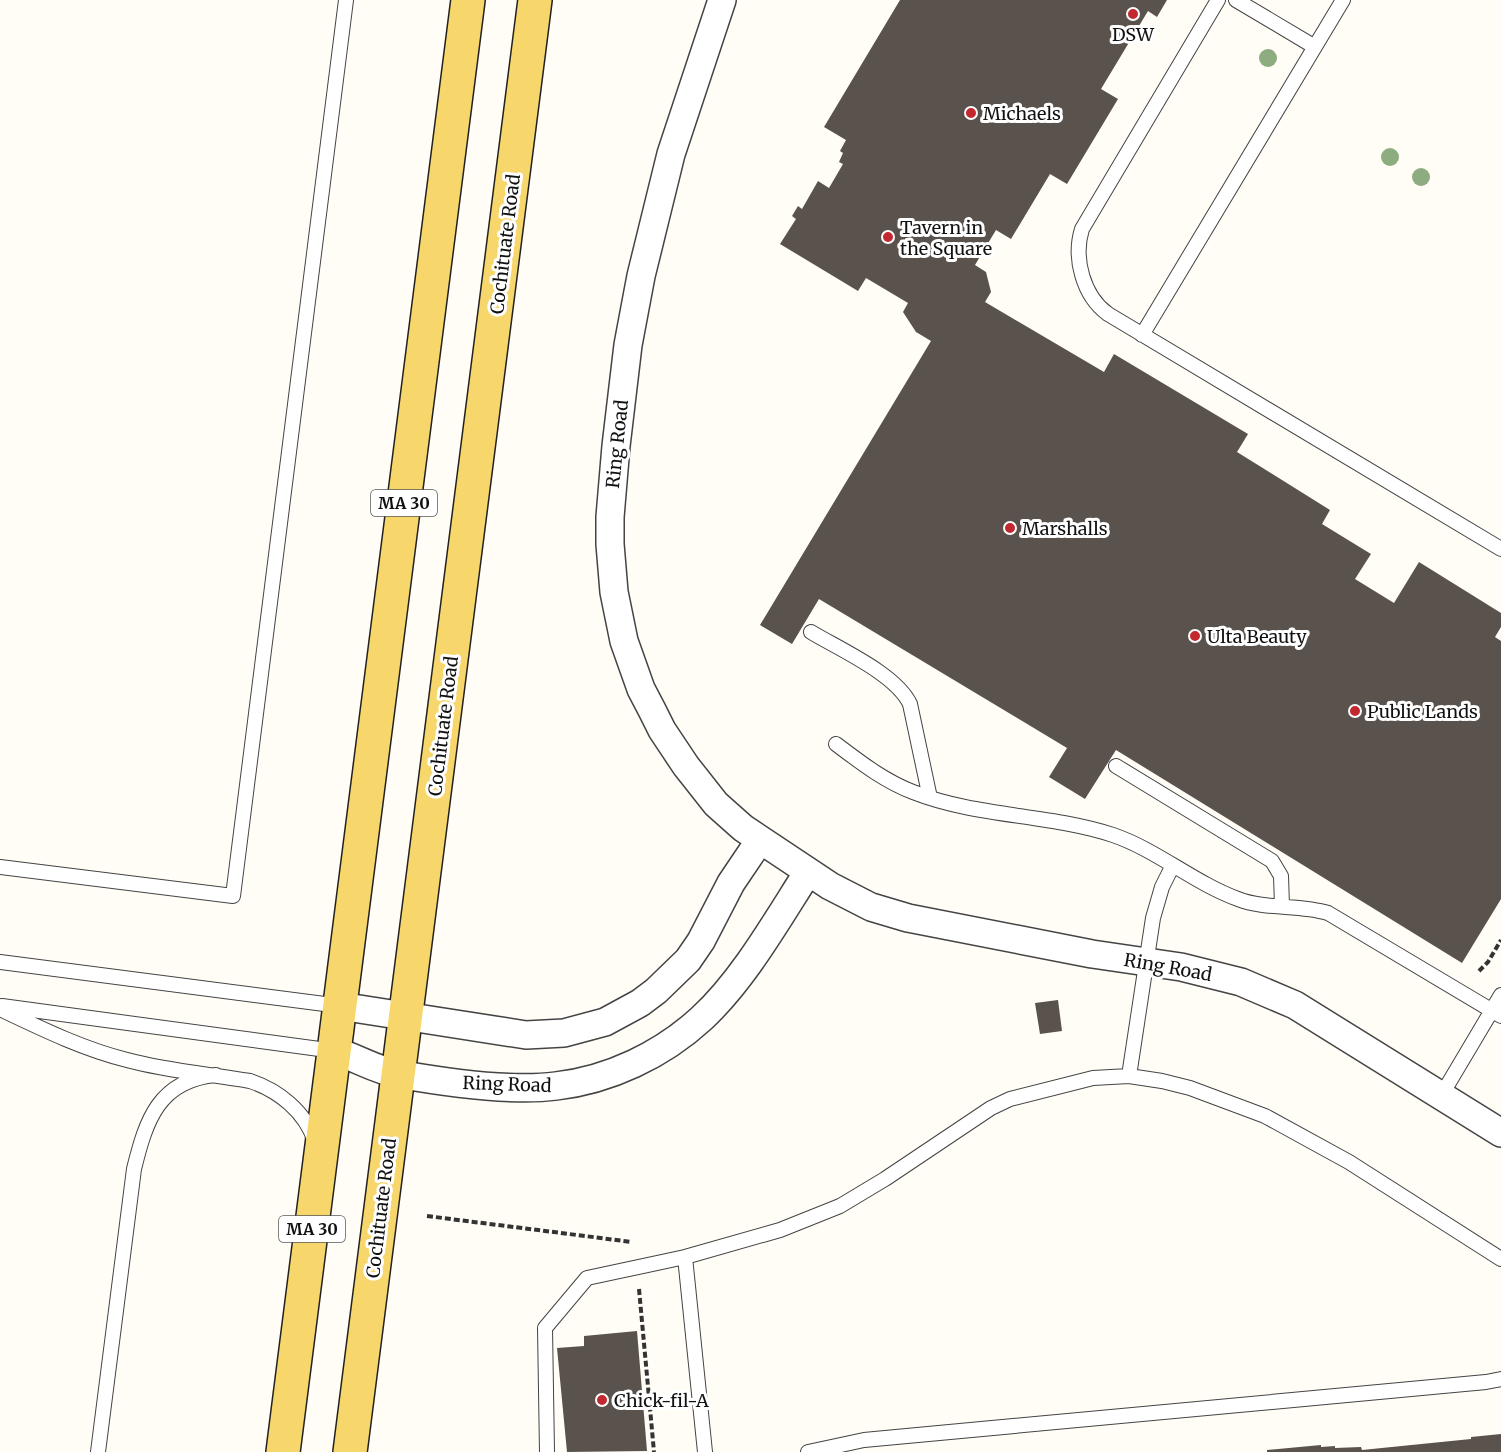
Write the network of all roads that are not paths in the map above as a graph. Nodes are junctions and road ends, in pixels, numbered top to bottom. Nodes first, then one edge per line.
1 (346, 0) edge
2 (468, 0) edge
3 (535, 0) edge
4 (552, 0) edge
5 (1218, 0) edge
6 (1236, 0) edge
7 (1343, 0) edge
8 (722, 4) edge
9 (1315, 47) junction
10 (516, 154) junction
11 (1142, 335) junction
12 (1501, 549) edge
13 (811, 632) dead end
14 (836, 744) dead end
15 (1116, 766) dead end
16 (930, 798) junction
17 (760, 840) junction
18 (1173, 865) junction
19 (0, 867) edge
20 (808, 872) junction
21 (1282, 906) junction
22 (0, 962) edge
23 (1145, 962) junction
24 (1501, 994) edge
25 (340, 1006) junction
26 (0, 1007) edge
27 (1496, 1013) edge
28 (406, 1017) junction
29 (334, 1051) junction
30 (399, 1074) junction
31 (216, 1075) junction
32 (1129, 1076) junction
33 (1441, 1096) junction
34 (1501, 1133) edge
35 (320, 1170) junction
36 (685, 1257) junction
37 (1501, 1259) edge
38 (1501, 1379) edge
39 (98, 1452) edge
40 (283, 1452) edge
41 (350, 1452) edge
42 (547, 1452) edge
43 (705, 1452) edge
44 (808, 1452) edge

1 - 19 lane
2 - 25 main road, MA 30
3 - 10 main road, Cochituate Road
4 - 10 main road
5 - 11 lane
6 - 9 lane
7 - 9 lane
8 - 17 street, Ring Road
9 - 11 lane
10 - 28 main road, Cochituate Road
11 - 12 lane
13 - 16 lane
14 - 16 lane
15 - 21 lane
16 - 18 lane
17 - 20 street, Ring Road
17 - 28 street
18 - 21 lane
18 - 23 lane
20 - 23 street, Ring Road
20 - 30 street, Ring Road
21 - 27 lane
22 - 25 lane
23 - 32 lane
23 - 33 street, Ring Road
24 - 27 lane
25 - 28 street
25 - 29 main road, MA 30
26 - 29 lane
26 - 31 lane
27 - 33 lane
28 - 30 main road, Cochituate Road
29 - 30 street, Ring Road
29 - 35 main road, MA 30
30 - 41 main road, Cochituate Road
31 - 35 lane
31 - 39 lane
32 - 36 lane
32 - 37 lane
33 - 34 street, Ring Road
35 - 40 main road, MA 30
36 - 42 lane
36 - 43 lane
38 - 44 lane

